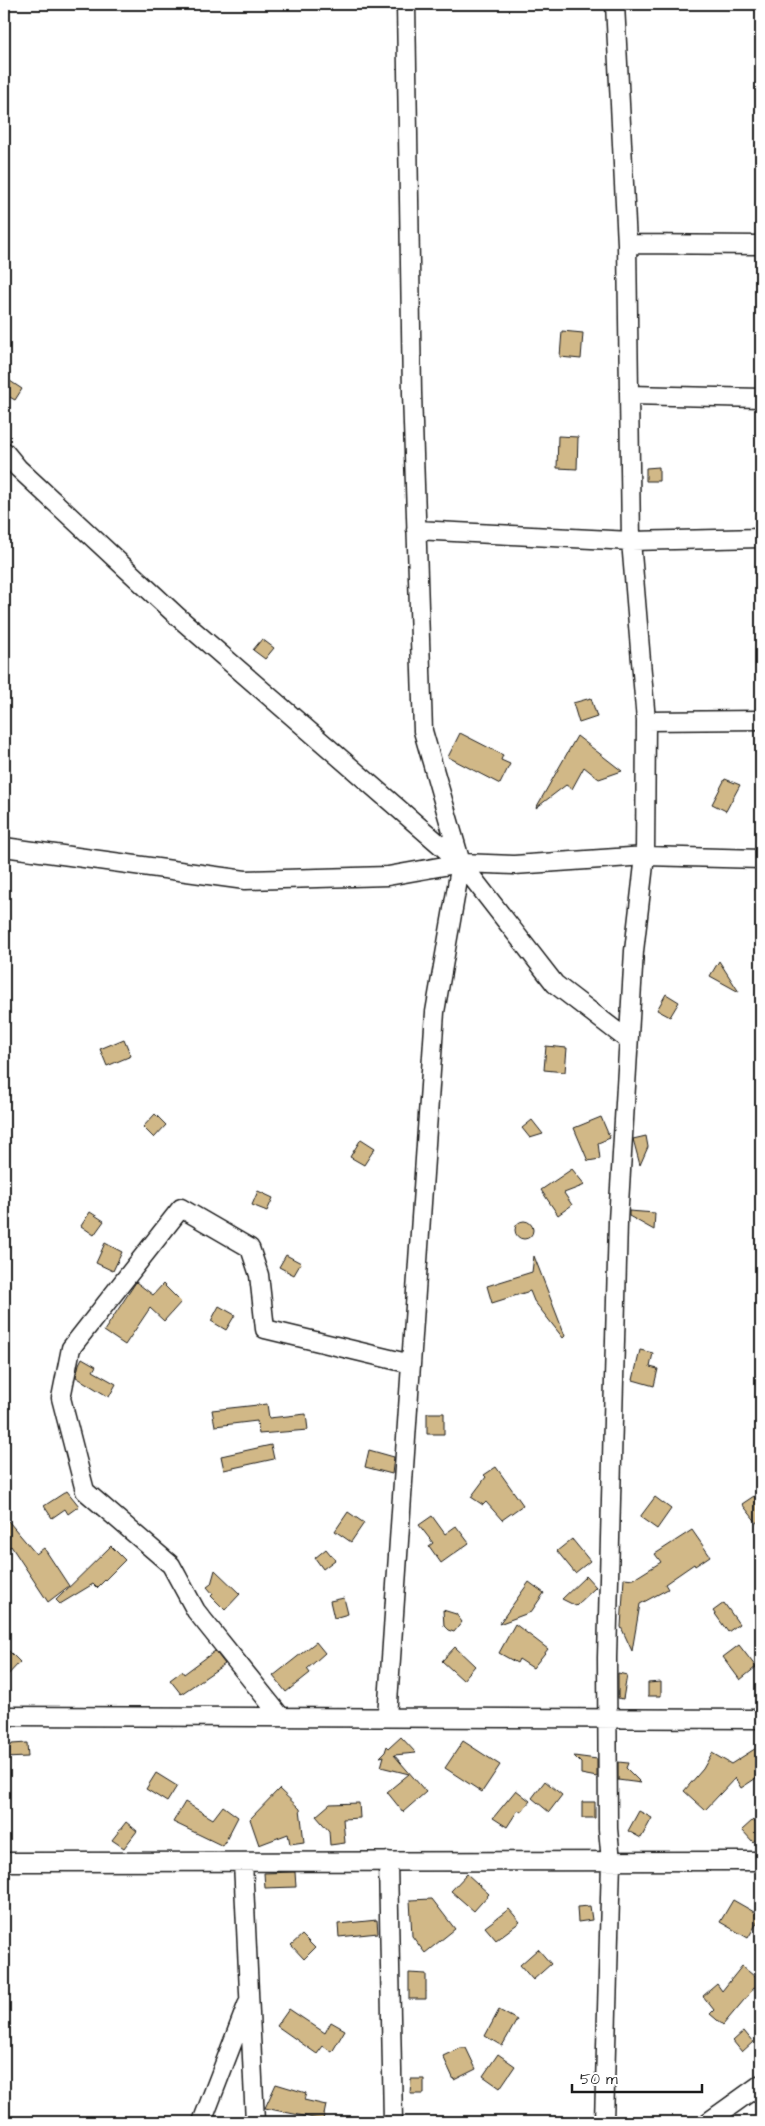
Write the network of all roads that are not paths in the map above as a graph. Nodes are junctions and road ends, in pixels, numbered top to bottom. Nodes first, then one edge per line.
1 (406, 4) edge
2 (615, 4) edge
3 (627, 244) junction
4 (761, 245) edge
5 (629, 396) junction
6 (761, 398) edge
7 (4, 451) edge
8 (416, 530) junction
9 (761, 538) edge
10 (632, 541) junction
11 (761, 720) edge
12 (646, 721) junction
13 (4, 847) edge
14 (645, 856) junction
15 (761, 859) edge
16 (461, 863) junction
17 (628, 1040) junction
18 (411, 1364) junction
19 (4, 1716) edge
20 (281, 1717) junction
21 (387, 1717) junction
22 (608, 1718) junction
23 (761, 1719) edge
24 (611, 1861) junction
25 (761, 1861) edge
26 (4, 1862) edge
27 (243, 1862) junction
28 (388, 1862) junction
29 (250, 1997) junction
30 (761, 2084) edge
31 (202, 2122) edge
32 (255, 2122) edge
33 (393, 2122) edge
34 (604, 2122) edge
35 (708, 2122) edge

1 - 8 street
2 - 3 street
3 - 4 street
3 - 5 street
5 - 6 street
5 - 10 street
7 - 16 street
8 - 10 street
8 - 16 street
9 - 10 street
10 - 12 street
11 - 12 street
12 - 14 street
13 - 16 street
14 - 15 street
14 - 16 street
14 - 17 street
16 - 17 street
16 - 18 street
17 - 22 street
18 - 20 street
18 - 21 street
19 - 20 street
20 - 21 street
21 - 22 street
22 - 23 street
22 - 24 street
24 - 25 street
24 - 28 street
24 - 34 street
26 - 27 street
27 - 28 street
27 - 29 street
28 - 33 street
29 - 31 street
29 - 32 street
30 - 35 street

